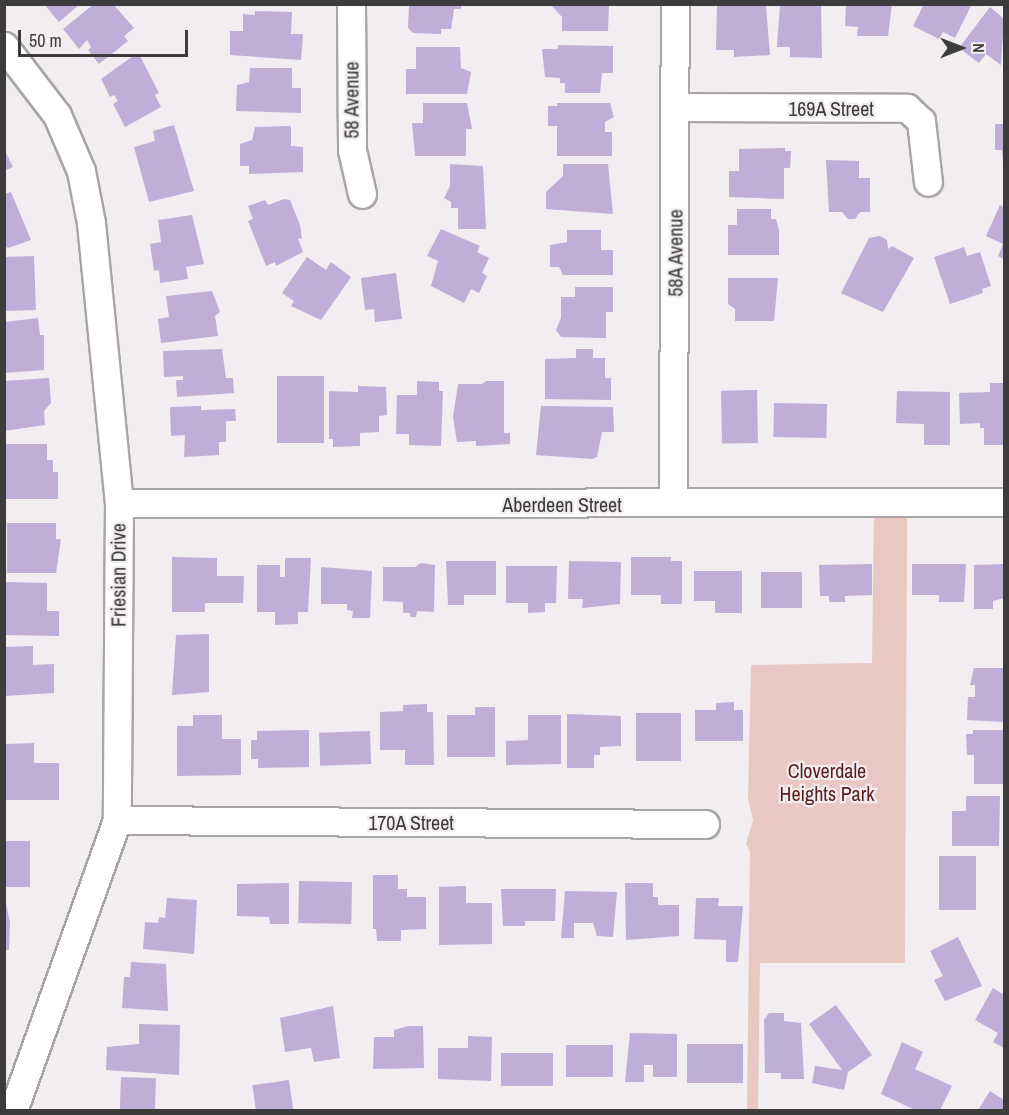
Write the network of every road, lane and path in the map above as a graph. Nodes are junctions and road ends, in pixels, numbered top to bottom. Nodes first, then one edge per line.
1 (351, 4) edge
2 (675, 4) edge
3 (6, 50) edge
4 (676, 107) junction
5 (928, 182) dead end
6 (362, 194) dead end
7 (673, 501) junction
8 (1005, 502) edge
9 (119, 503) junction
10 (117, 820) junction
11 (705, 824) dead end
12 (13, 1110) edge

1 - 6 street, 58 Avenue
2 - 4 street, 58A Avenue
3 - 9 street, Friesian Drive
4 - 5 street, 169A Street
4 - 7 street, 58A Avenue
7 - 8 street, Aberdeen Street
7 - 9 street, Aberdeen Street
9 - 10 street, Friesian Drive
10 - 11 street, 170A Street
10 - 12 street, Friesian Drive

